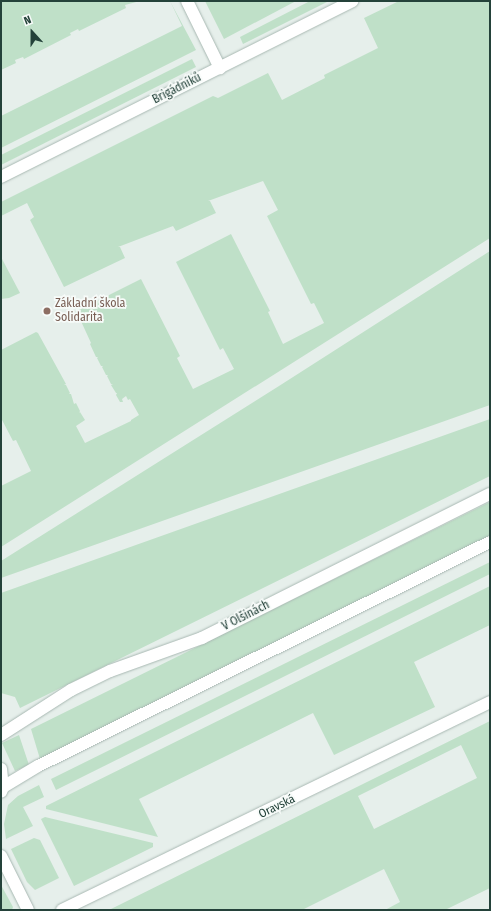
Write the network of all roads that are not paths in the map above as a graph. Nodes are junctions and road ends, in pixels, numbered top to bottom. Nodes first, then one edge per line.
1 (187, 1) edge
2 (352, 1) edge
3 (220, 68) junction
4 (1, 177) edge
5 (490, 494) edge
6 (490, 542) edge
7 (490, 702) edge
8 (1, 735) edge
9 (1, 769) edge
10 (2, 790) edge
11 (1, 856) edge
12 (28, 910) edge
13 (62, 910) edge

1 - 3 main road
2 - 3 main road, Brigádníků
3 - 4 main road, Brigádníků
5 - 8 main road, V Olšinách
6 - 10 main road
7 - 13 main road, Oravská
9 - 10 main road
11 - 12 main road

